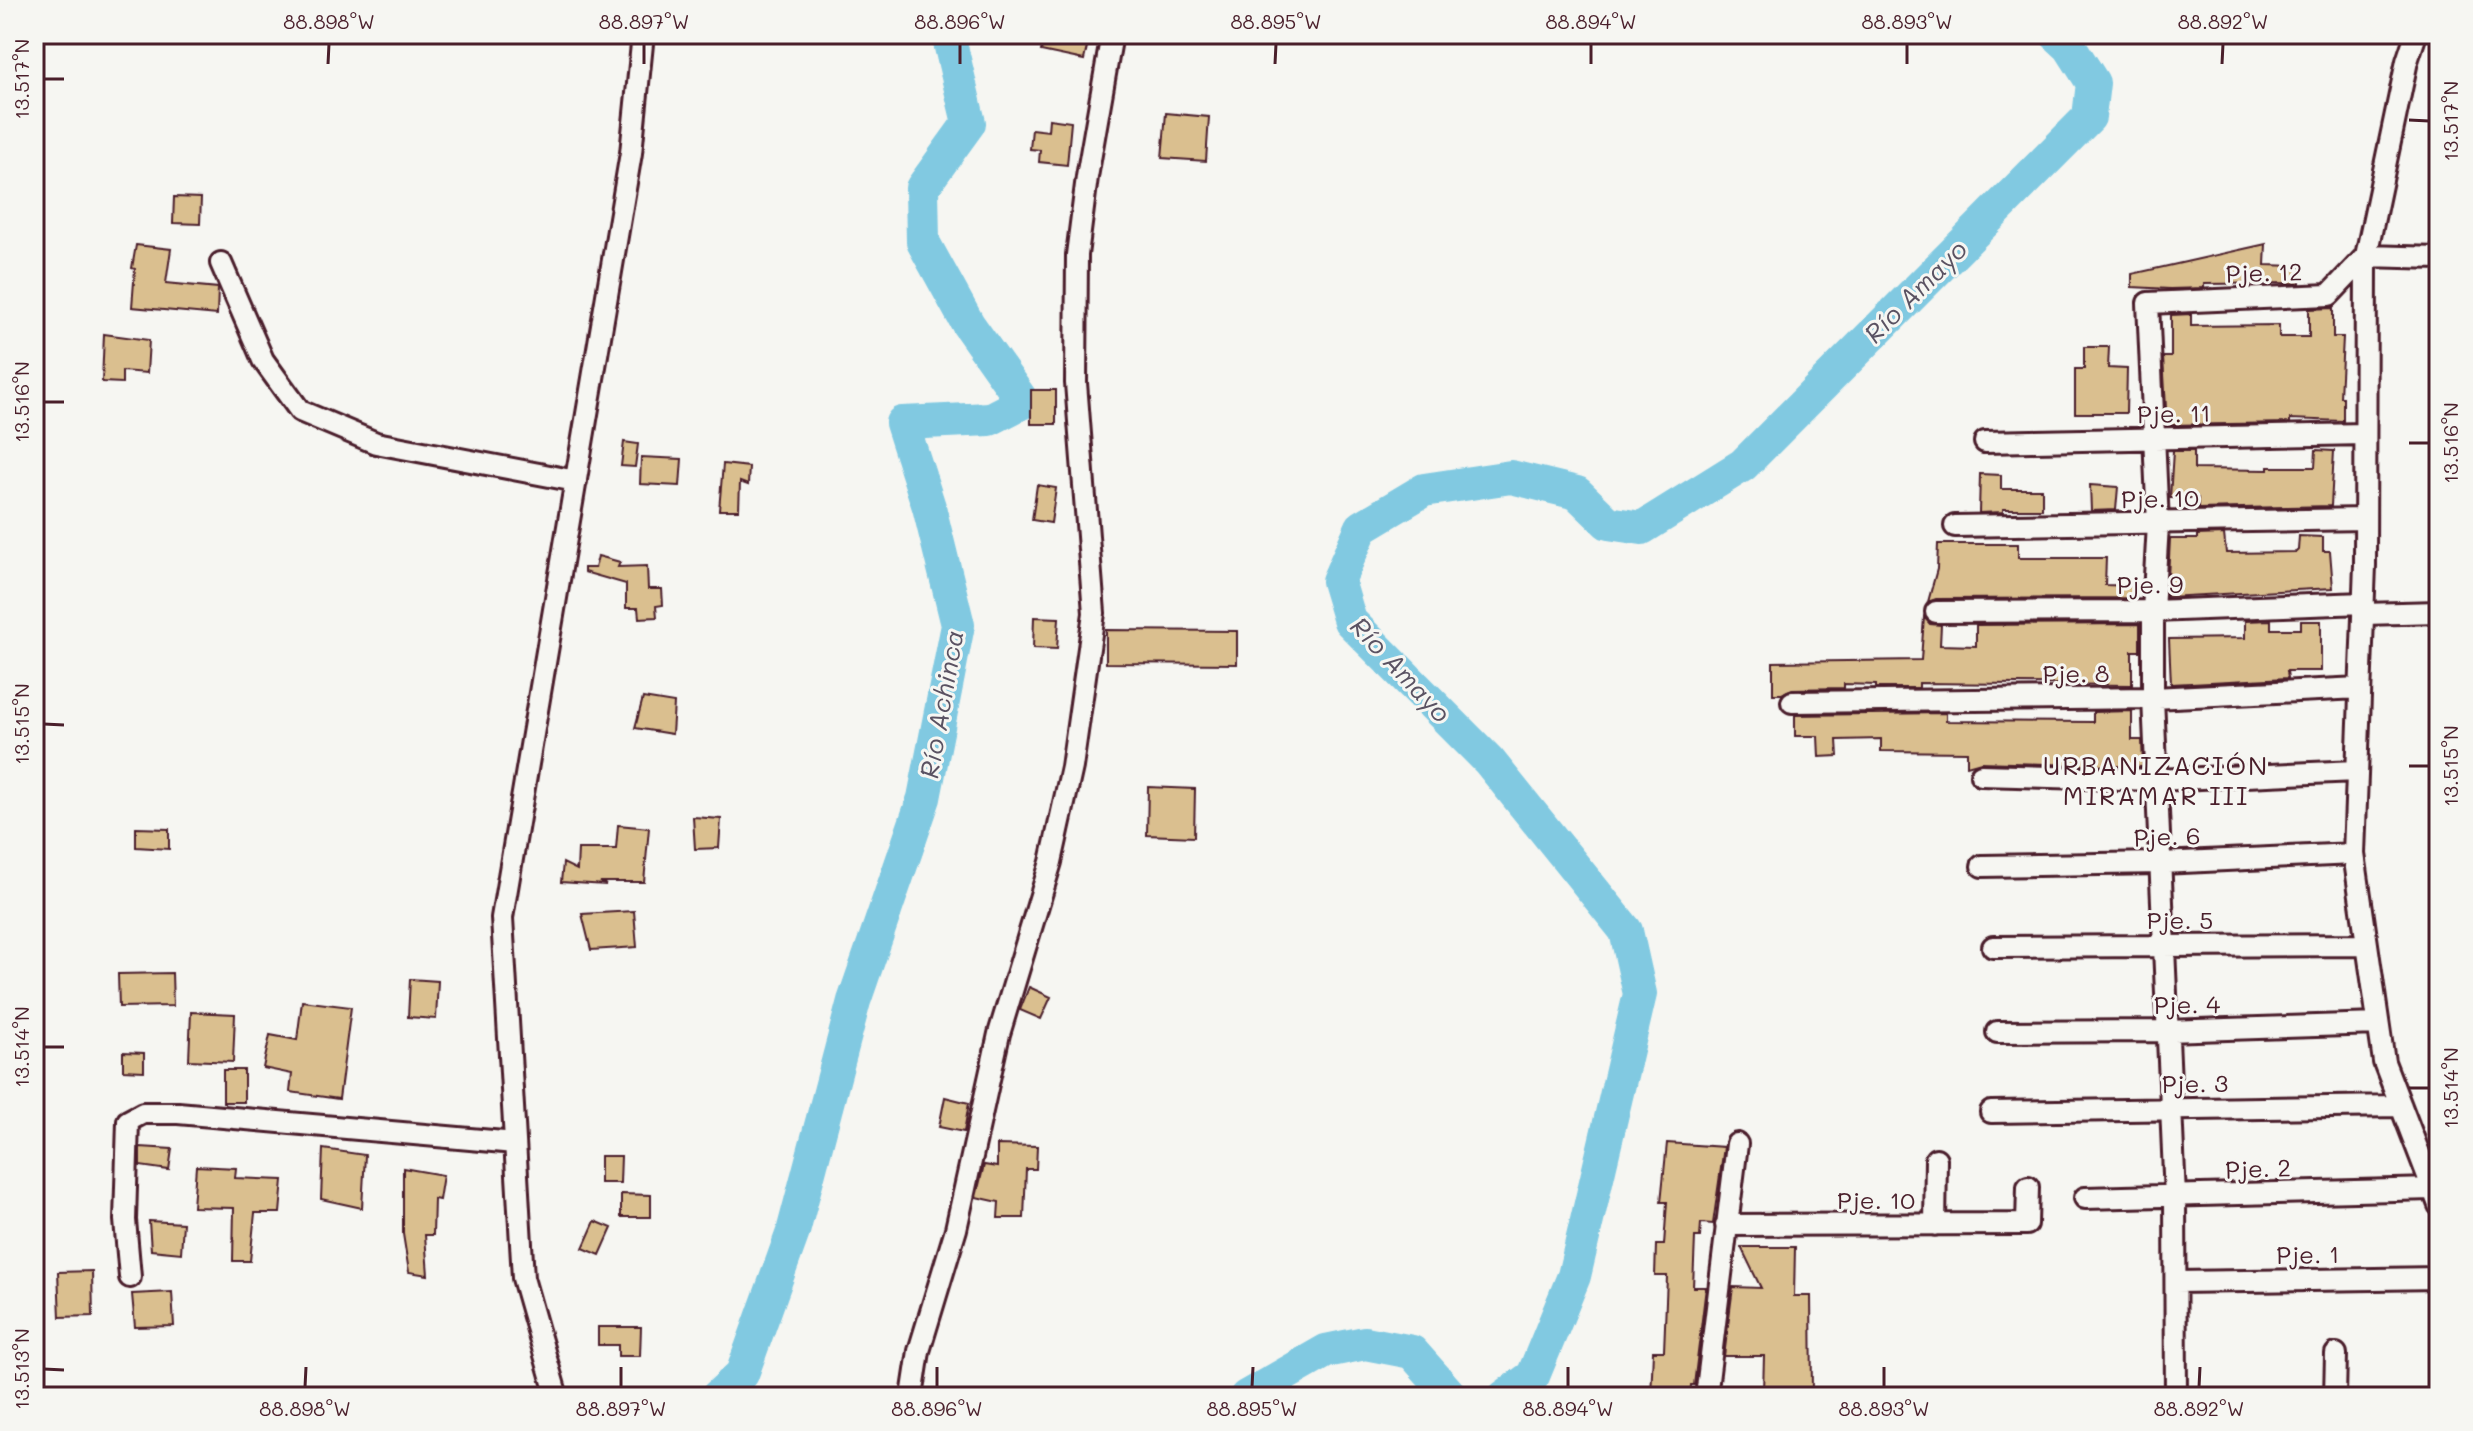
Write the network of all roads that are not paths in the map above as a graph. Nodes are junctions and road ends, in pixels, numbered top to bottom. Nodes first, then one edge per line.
1 (643, 34) edge
2 (1112, 34) edge
3 (2416, 34) edge
4 (2366, 256) junction
5 (2439, 258) edge
6 (221, 263) dead end
7 (2365, 434) junction
8 (2155, 439) junction
9 (1985, 442) dead end
10 (576, 481) junction
11 (2365, 519) junction
12 (2158, 524) junction
13 (1955, 526) dead end
14 (2364, 609) junction
15 (2153, 611) junction
16 (1936, 612) dead end
17 (2439, 612) edge
18 (2360, 688) junction
19 (2153, 698) junction
20 (1792, 702) dead end
21 (2357, 771) junction
22 (1981, 775) dead end
23 (2156, 780) junction
24 (2354, 854) junction
25 (2161, 863) junction
26 (1982, 866) dead end
27 (2165, 945) junction
28 (2367, 945) junction
29 (1993, 947) dead end
30 (2378, 1024) junction
31 (2166, 1031) junction
32 (1997, 1032) dead end
33 (2401, 1106) junction
34 (2170, 1109) junction
35 (1991, 1112) dead end
36 (515, 1143) junction
37 (1737, 1144) dead end
38 (1936, 1159) dead end
39 (2028, 1187) dead end
40 (2175, 1197) junction
41 (2436, 1197) edge
42 (2085, 1198) dead end
43 (1726, 1225) junction
44 (1935, 1225) junction
45 (130, 1277) dead end
46 (2439, 1278) edge
47 (2177, 1282) junction
48 (2336, 1354) dead end
49 (557, 1397) edge
50 (912, 1397) edge
51 (1706, 1397) edge
52 (2176, 1397) edge
53 (2335, 1397) edge

1 - 10 street
2 - 50 street
3 - 4 street
4 - 5 street
4 - 7 street
4 - 8 street, Pje. 12
6 - 10 street
7 - 8 street, Pje. 11
7 - 11 street
8 - 9 street, Pje. 11
8 - 12 street
10 - 36 street
11 - 12 street, Pje. 10
11 - 14 street
12 - 13 street, Pje. 10
12 - 15 street
14 - 15 street, Pje. 9
14 - 17 street, Pje. 9
14 - 18 street
15 - 16 street, Pje. 9
15 - 19 street
18 - 19 street, Pje. 8
18 - 21 street
19 - 20 street, Pje. 8
19 - 23 street
21 - 23 street
21 - 24 street
22 - 23 street
23 - 25 street
24 - 25 street, Pje. 6
24 - 28 street
25 - 26 street, Pje. 6
25 - 27 street
27 - 28 street, Pje. 5
27 - 29 street, Pje. 5
27 - 31 street
28 - 30 street
30 - 31 street, Pje. 4
30 - 33 street
31 - 32 street, Pje. 4
31 - 34 street
33 - 34 street, Pje. 3
33 - 41 street
34 - 35 street, Pje. 3
34 - 40 street
36 - 45 street
36 - 49 street
37 - 43 street
38 - 44 street
39 - 44 street, Pje. 10
40 - 41 street, Pje. 2
40 - 42 street, Pje. 2
40 - 47 street
43 - 44 street, Pje. 10
43 - 51 street
46 - 47 street, Pje. 1
47 - 52 street
48 - 53 street

